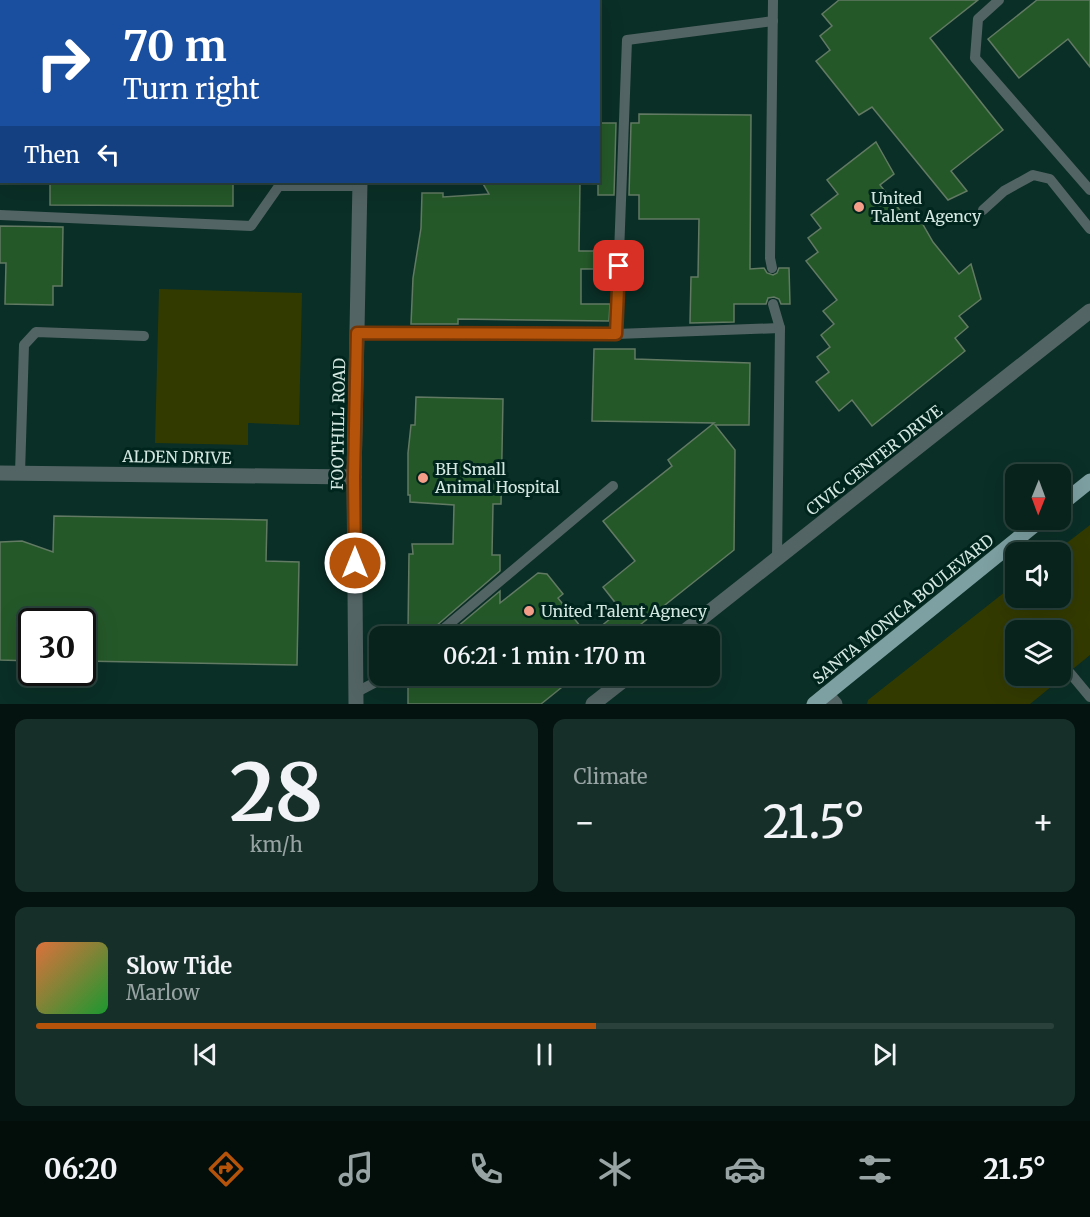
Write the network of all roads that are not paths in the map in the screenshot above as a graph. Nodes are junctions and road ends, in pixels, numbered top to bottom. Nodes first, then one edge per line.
1 (773, 0) edge
2 (999, 0) edge
3 (772, 21) junction
4 (360, 184) edge
5 (1090, 190) edge
6 (983, 210) dead end
7 (0, 215) edge
8 (1090, 229) edge
9 (772, 268) dead end
10 (773, 304) dead end
11 (1090, 311) edge
12 (780, 328) junction
13 (357, 333) junction
14 (616, 334) junction
15 (144, 336) dead end
16 (0, 473) edge
17 (20, 473) junction
18 (354, 477) junction
19 (1090, 481) edge
20 (613, 486) dead end
21 (1071, 496) edge
22 (1029, 530) edge
23 (777, 559) junction
24 (447, 626) edge
25 (692, 626) edge
26 (1071, 674) edge
27 (373, 686) edge
28 (616, 686) edge
29 (1090, 697) edge
30 (356, 698) edge
31 (831, 699) edge
32 (593, 704) edge
33 (814, 704) edge

1 - 3 lane
2 - 5 lane
3 - 9 lane
3 - 14 lane
4 - 7 lane
4 - 13 street, FOOTHILL ROAD
6 - 8 lane
10 - 12 lane
11 - 23 street, CIVIC CENTER DRIVE
12 - 14 lane
12 - 23 lane
13 - 14 lane
13 - 18 street, FOOTHILL ROAD
15 - 17 lane
16 - 17 street, ALDEN DRIVE
17 - 18 street, ALDEN DRIVE
18 - 30 street, FOOTHILL ROAD
19 - 21 main road
20 - 24 lane
22 - 31 main road, SANTA MONICA BOULEVARD
23 - 25 street, CIVIC CENTER DRIVE
26 - 29 lane
27 - 30 lane
28 - 32 street
31 - 33 main road, SANTA MONICA BOULEVARD

